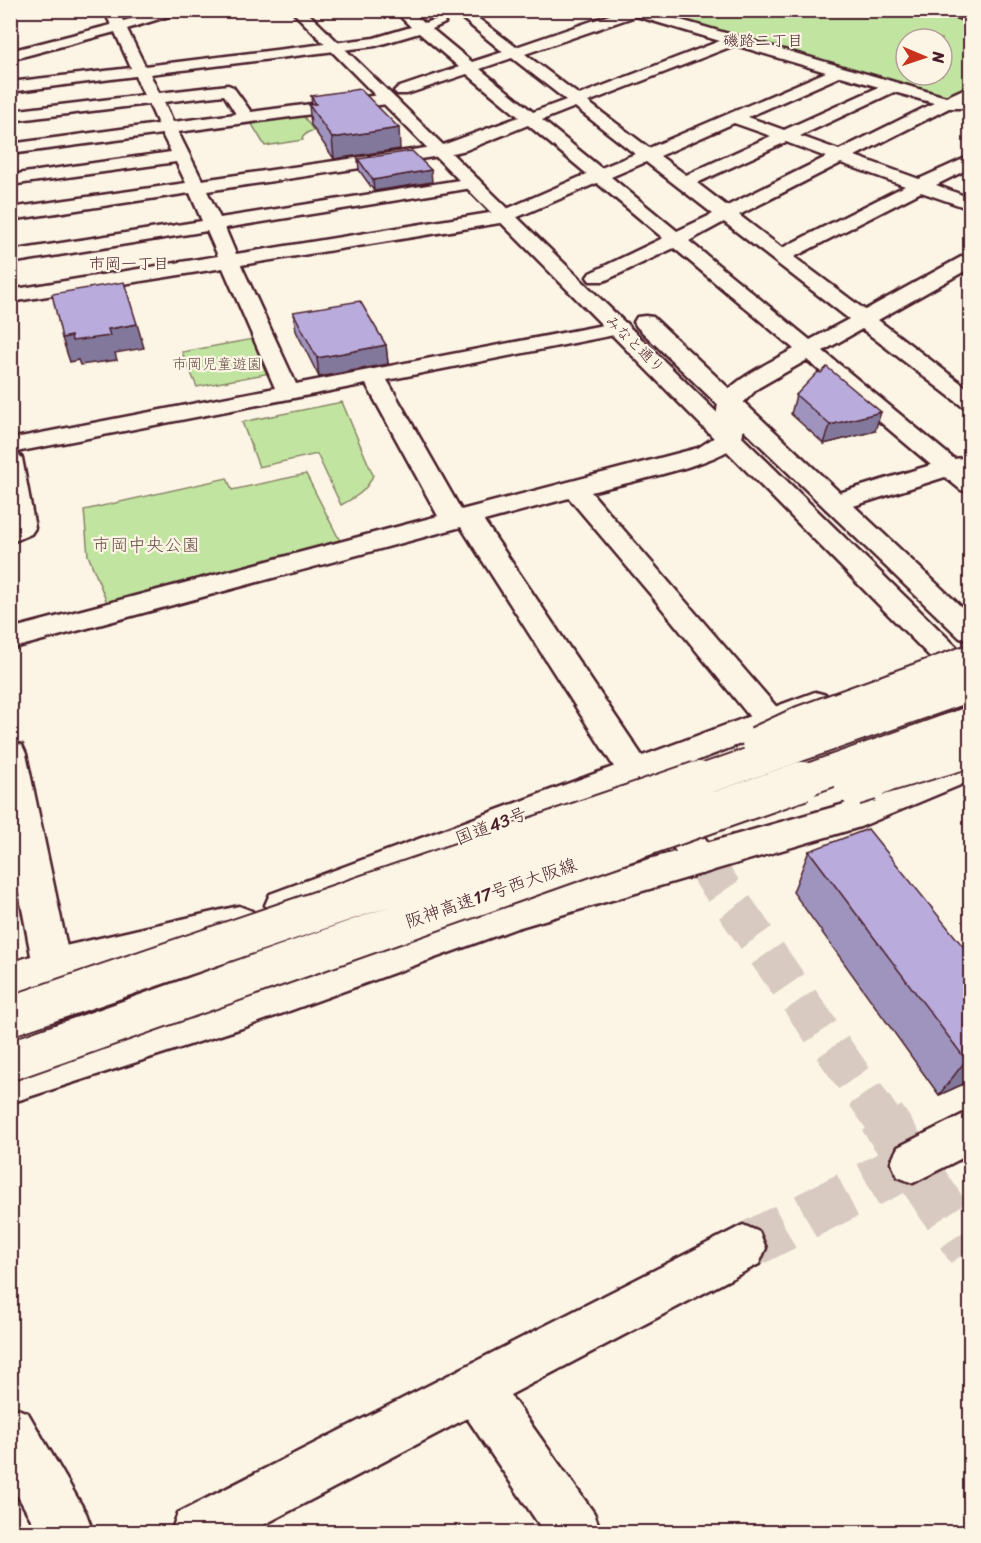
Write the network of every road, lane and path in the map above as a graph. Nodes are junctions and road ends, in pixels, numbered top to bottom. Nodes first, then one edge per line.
1 (111, 10) edge
2 (182, 10) edge
3 (297, 10) edge
4 (318, 10) edge
5 (400, 10) edge
6 (940, 10) edge
7 (632, 11) edge
8 (467, 12) edge
9 (965, 16) edge
10 (119, 27) junction
11 (421, 28) junction
12 (732, 41) junction
13 (56, 44) junction
14 (354, 45) junction
15 (334, 48) junction
16 (514, 52) junction
17 (10, 56) edge
18 (471, 68) junction
19 (141, 71) junction
20 (838, 72) junction
21 (232, 79) dead end
22 (67, 80) junction
23 (10, 87) edge
24 (892, 87) junction
25 (970, 91) edge
26 (151, 93) junction
27 (395, 95) junction
28 (575, 101) junction
29 (946, 102) junction
30 (970, 109) edge
31 (10, 116) edge
32 (246, 117) junction
33 (733, 117) junction
34 (529, 119) junction
35 (226, 120) junction
36 (168, 128) junction
37 (235, 135) dead end
38 (784, 136) junction
39 (450, 148) junction
40 (10, 149) edge
41 (647, 154) junction
42 (181, 156) junction
43 (838, 156) junction
44 (970, 161) edge
45 (475, 173) junction
46 (600, 175) junction
47 (10, 180) edge
48 (684, 183) junction
49 (920, 186) junction
50 (197, 188) junction
51 (510, 194) dead end
52 (970, 204) edge
53 (515, 212) junction
54 (10, 214) edge
55 (725, 214) junction
56 (539, 222) dead end
57 (214, 225) junction
58 (677, 239) junction
59 (780, 256) junction
60 (10, 257) edge
61 (231, 261) junction
62 (580, 261) dead end
63 (961, 265) edge
64 (597, 277) junction
65 (970, 283) edge
66 (613, 292) dead end
67 (10, 296) edge
68 (631, 309) dead end
69 (865, 320) junction
70 (619, 328) junction
71 (810, 351) junction
72 (373, 375) junction
73 (288, 391) junction
74 (970, 401) edge
75 (730, 403) junction
76 (730, 438) junction
77 (10, 446) edge
78 (10, 458) edge
79 (960, 464) edge
80 (970, 485) edge
81 (574, 488) junction
82 (835, 503) junction
83 (461, 519) junction
84 (10, 535) edge
85 (970, 631) edge
86 (10, 639) edge
87 (965, 662) edge
88 (970, 686) edge
89 (769, 719) junction
90 (970, 722) edge
91 (970, 752) edge
92 (10, 754) edge
93 (970, 768) edge
94 (634, 772) junction
95 (606, 814) junction
96 (702, 860) junction
97 (564, 867) junction
98 (53, 975) junction
99 (10, 980) edge
100 (10, 998) edge
101 (248, 1008) junction
102 (10, 1016) edge
103 (10, 1061) edge
104 (10, 1084) edge
105 (10, 1105) edge
106 (970, 1132) edge
107 (912, 1162) tunnel mouth
108 (743, 1248) tunnel mouth
109 (475, 1388) junction
110 (10, 1431) edge
111 (67, 1533) edge
112 (197, 1533) edge
113 (575, 1533) edge

1 - 10 main road
2 - 10 main road
3 - 15 main road, みなと通り
4 - 14 main road, みなと通り
5 - 11 main road
6 - 9 main road
7 - 12 main road
7 - 16 main road
8 - 11 main road
8 - 16 main road
10 - 13 main road
10 - 19 main road
11 - 14 main road
11 - 18 main road
12 - 20 main road
12 - 28 main road
13 - 17 main road
13 - 22 main road
14 - 15 main road
14 - 27 main road, みなと通り
15 - 19 main road
15 - 27 main road, みなと通り
16 - 18 main road
16 - 28 main road
18 - 27 main road
18 - 34 main road
19 - 22 main road
19 - 26 main road
20 - 24 main road
20 - 33 main road
21 - 26 main road
22 - 23 main road
24 - 29 main road
24 - 38 main road
25 - 29 main road
26 - 31 main road
26 - 32 main road
26 - 36 main road
27 - 32 main road
27 - 39 main road, みなと通り
28 - 34 main road
28 - 41 main road
29 - 30 main road
29 - 43 main road
32 - 35 main road
33 - 38 main road
33 - 41 main road
34 - 39 main road
34 - 46 main road
35 - 36 main road
35 - 37 main road
36 - 40 main road
36 - 42 main road
38 - 43 main road
38 - 48 main road
39 - 45 main road, みなと通り
39 - 50 main road
41 - 46 main road
41 - 48 main road
42 - 47 main road
42 - 50 main road
43 - 49 main road
43 - 55 main road
44 - 49 main road
45 - 53 main road, みなと通り
45 - 57 main road
46 - 53 main road
46 - 58 main road
48 - 55 main road
49 - 52 main road
49 - 59 main road
50 - 54 main road
50 - 57 main road
51 - 53 main road, みなと通り
53 - 56 main road, みなと通り
53 - 61 main road
53 - 70 main road, みなと通り
55 - 58 main road
55 - 59 main road
57 - 60 main road
57 - 61 main road
58 - 64 main road
58 - 71 main road
59 - 69 main road
61 - 67 main road
61 - 73 main road
62 - 64 main road, みなと通り
63 - 65 main road
63 - 69 main road
64 - 66 main road, みなと通り
68 - 75 main road, みなと通り
69 - 71 main road
69 - 74 main road
70 - 72 main road
70 - 76 main road, みなと通り
71 - 75 main road
71 - 79 main road
72 - 73 main road
72 - 83 main road
73 - 77 main road
75 - 76 main road
75 - 82 main road, みなと通り
76 - 81 main road
76 - 87 main road, みなと通り
78 - 84 main road
79 - 80 main road
79 - 82 main road
81 - 83 main road
81 - 89 main road
82 - 85 main road, みなと通り
83 - 86 main road
83 - 94 main road
87 - 89 main road, 国道43号
87 - 95 main road, bridge
88 - 95 main road, bridge
89 - 94 main road, 国道43号
90 - 97 main road, 阪神高速17号西大阪線, bridge
91 - 97 main road, bridge
92 - 98 main road
93 - 96 main road
94 - 96 main road
94 - 98 main road, 国道43号
95 - 102 main road, bridge
96 - 101 main road
97 - 103 main road, 阪神高速17号西大阪線, bridge
98 - 99 main road
98 - 100 main road, 国道43号
101 - 104 main road
101 - 105 main road
106 - 107 main road
108 - 109 main road
109 - 112 main road
109 - 113 main road
110 - 111 main road

